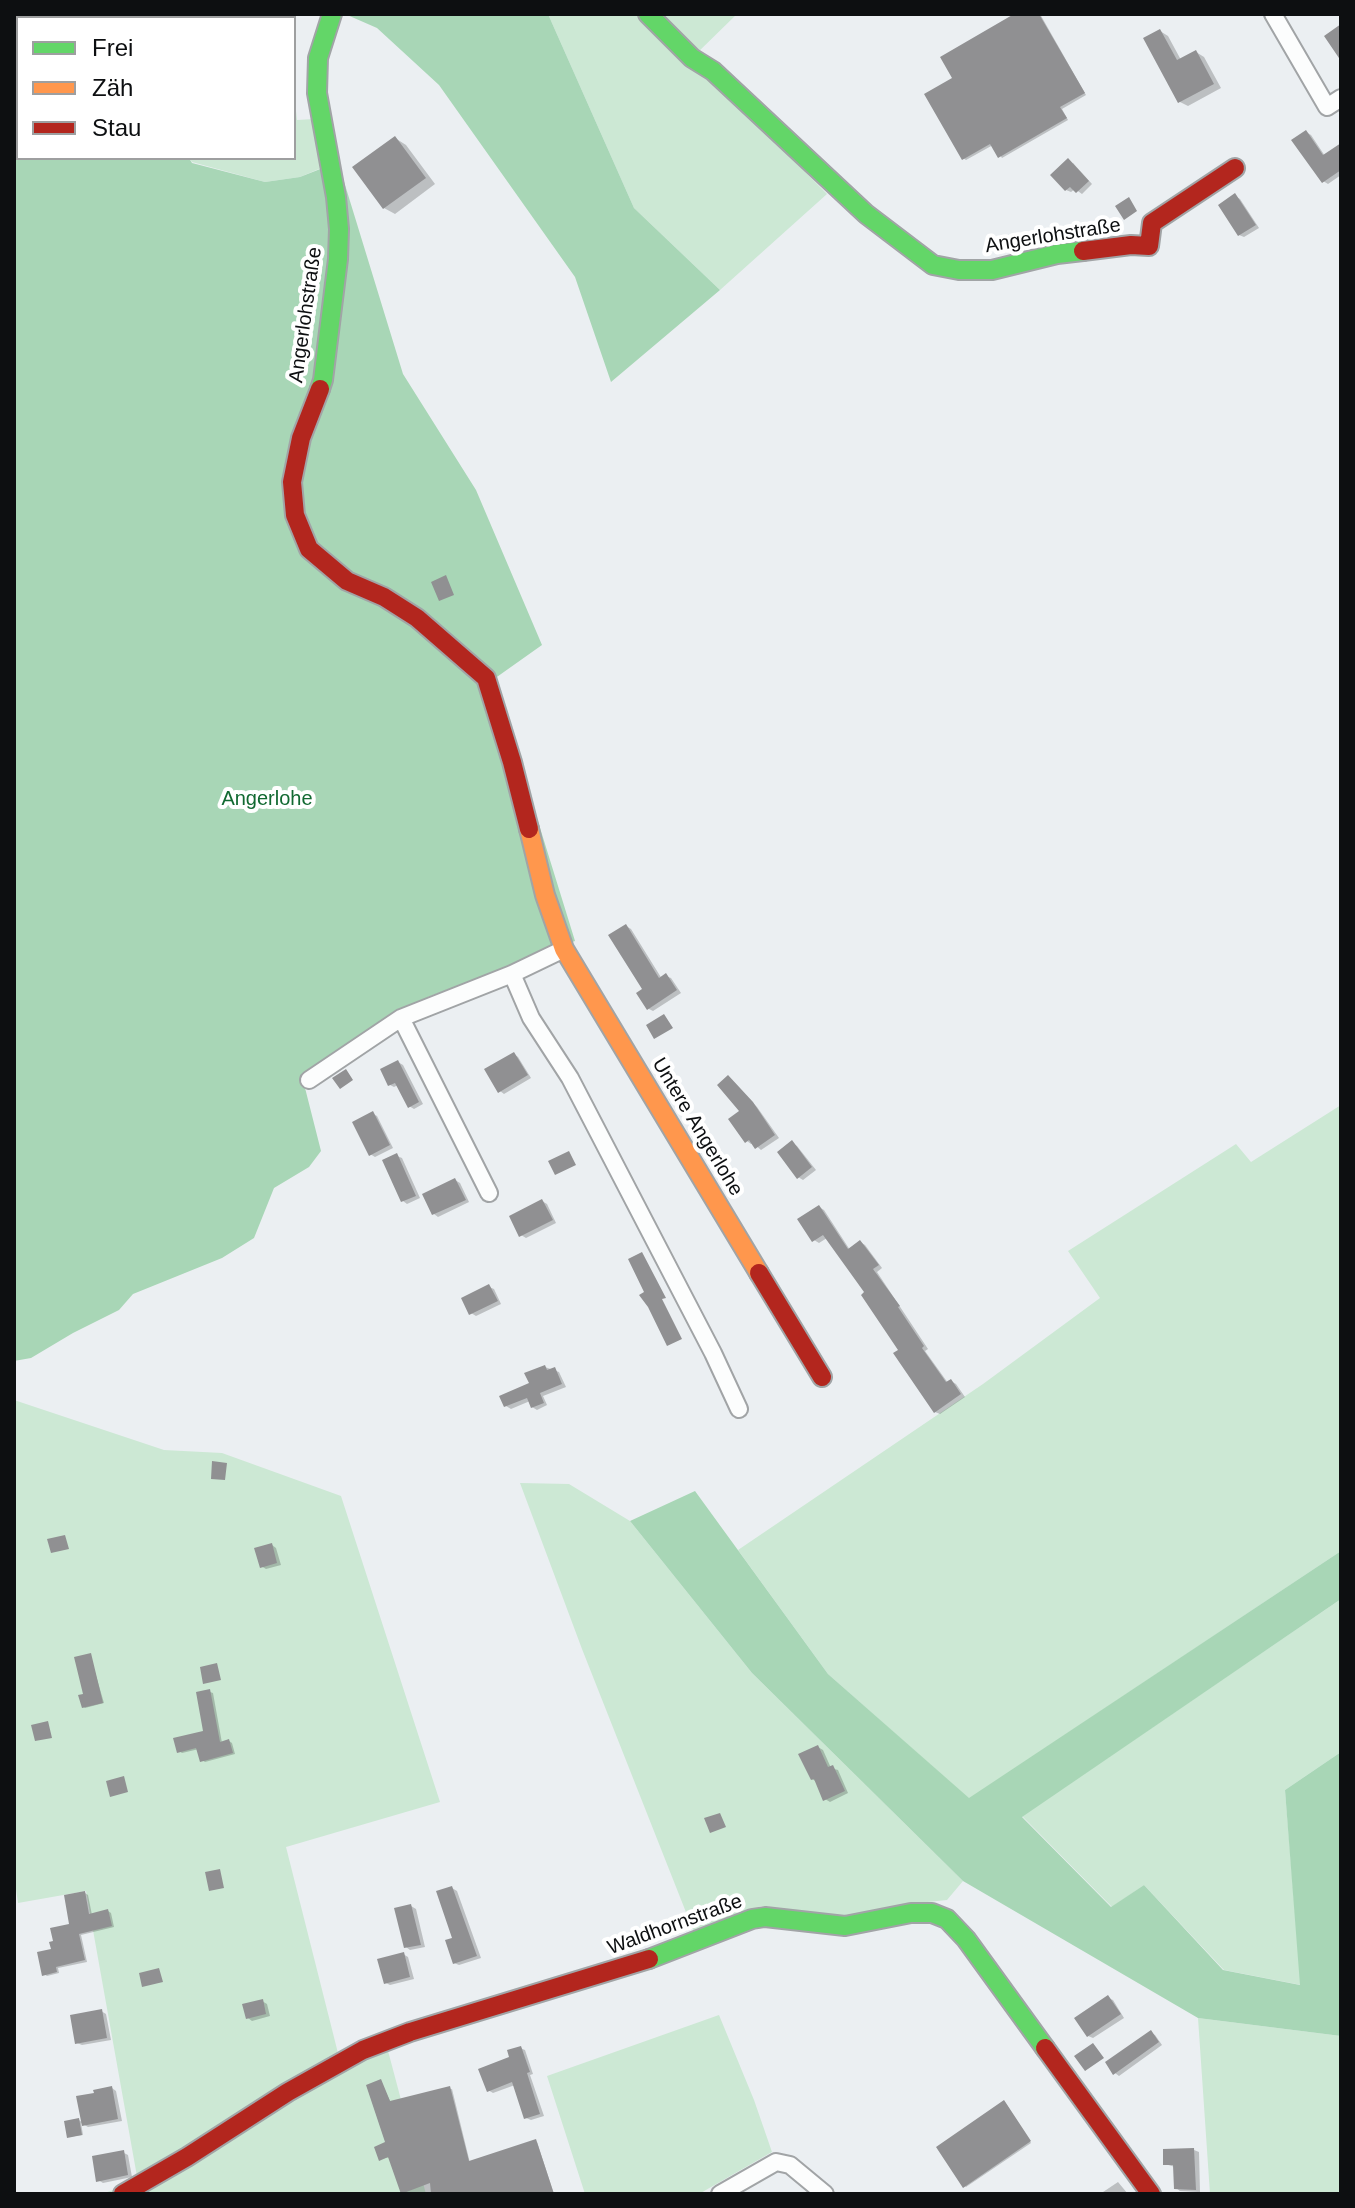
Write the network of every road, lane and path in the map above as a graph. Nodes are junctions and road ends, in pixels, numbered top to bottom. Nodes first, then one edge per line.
1 (332, 14) edge
2 (648, 14) edge
3 (1273, 14) edge
4 (1341, 98) edge
5 (1235, 168) dead end
6 (564, 949) junction
7 (512, 974) junction
8 (401, 1018) junction
9 (309, 1080) dead end
10 (489, 1193) dead end
11 (822, 1377) dead end
12 (739, 1409) dead end
13 (123, 2194) edge
14 (720, 2194) edge
15 (825, 2194) edge
16 (1151, 2194) edge

1 - 6 street, Angerlohstraße
2 - 5 street, Angerlohstraße
3 - 4 street
6 - 7 street
6 - 11 street, Untere Angerlohe
7 - 8 street
7 - 12 street
8 - 9 street
8 - 10 street
13 - 16 street, Waldhornstraße
14 - 15 street

